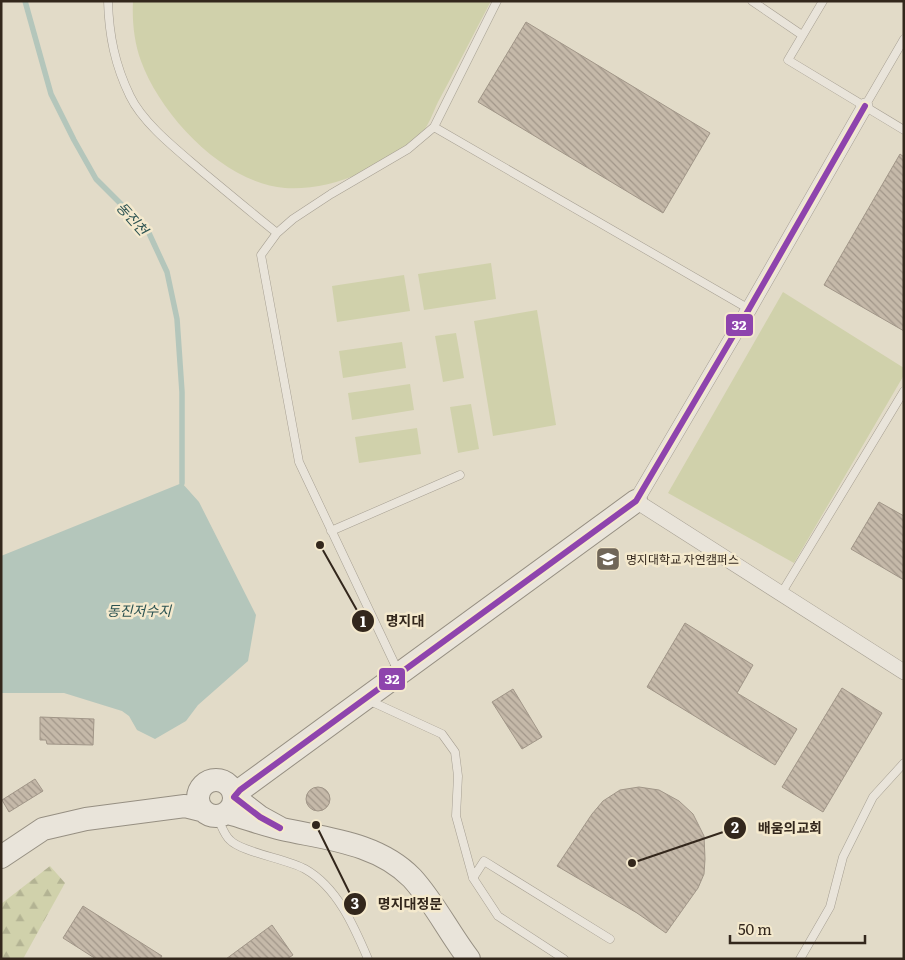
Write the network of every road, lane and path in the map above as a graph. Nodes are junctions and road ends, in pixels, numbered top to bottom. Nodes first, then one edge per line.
1 (108, 1) edge
2 (497, 1) edge
3 (752, 1) edge
4 (823, 1) edge
5 (802, 35) junction
6 (904, 39) edge
7 (865, 106) junction
8 (434, 127) junction
9 (904, 130) edge
10 (277, 233) junction
11 (749, 309) junction
12 (904, 391) edge
13 (460, 475) dead end
14 (636, 502) junction
15 (331, 531) junction
16 (781, 594) junction
17 (904, 672) edge
18 (399, 673) junction
19 (364, 698) junction
20 (904, 763) edge
21 (217, 801) junction
22 (1, 857) edge
23 (473, 878) junction
24 (610, 939) dead end
25 (368, 959) edge
26 (469, 959) edge
27 (564, 959) edge
28 (800, 959) edge

1 - 10 lane
2 - 8 lane
3 - 5 lane
4 - 5 lane
5 - 7 lane
6 - 7 lane
7 - 9 lane
7 - 11 street
8 - 10 lane
8 - 11 lane
10 - 15 lane
11 - 14 street
12 - 16 lane
13 - 15 lane
14 - 16 street
14 - 18 main road
15 - 18 lane
16 - 17 street
18 - 19 main road
19 - 21 main road
19 - 23 lane
20 - 28 lane
21 - 22 main road
21 - 25 lane
21 - 26 main road
23 - 24 lane
23 - 27 lane

